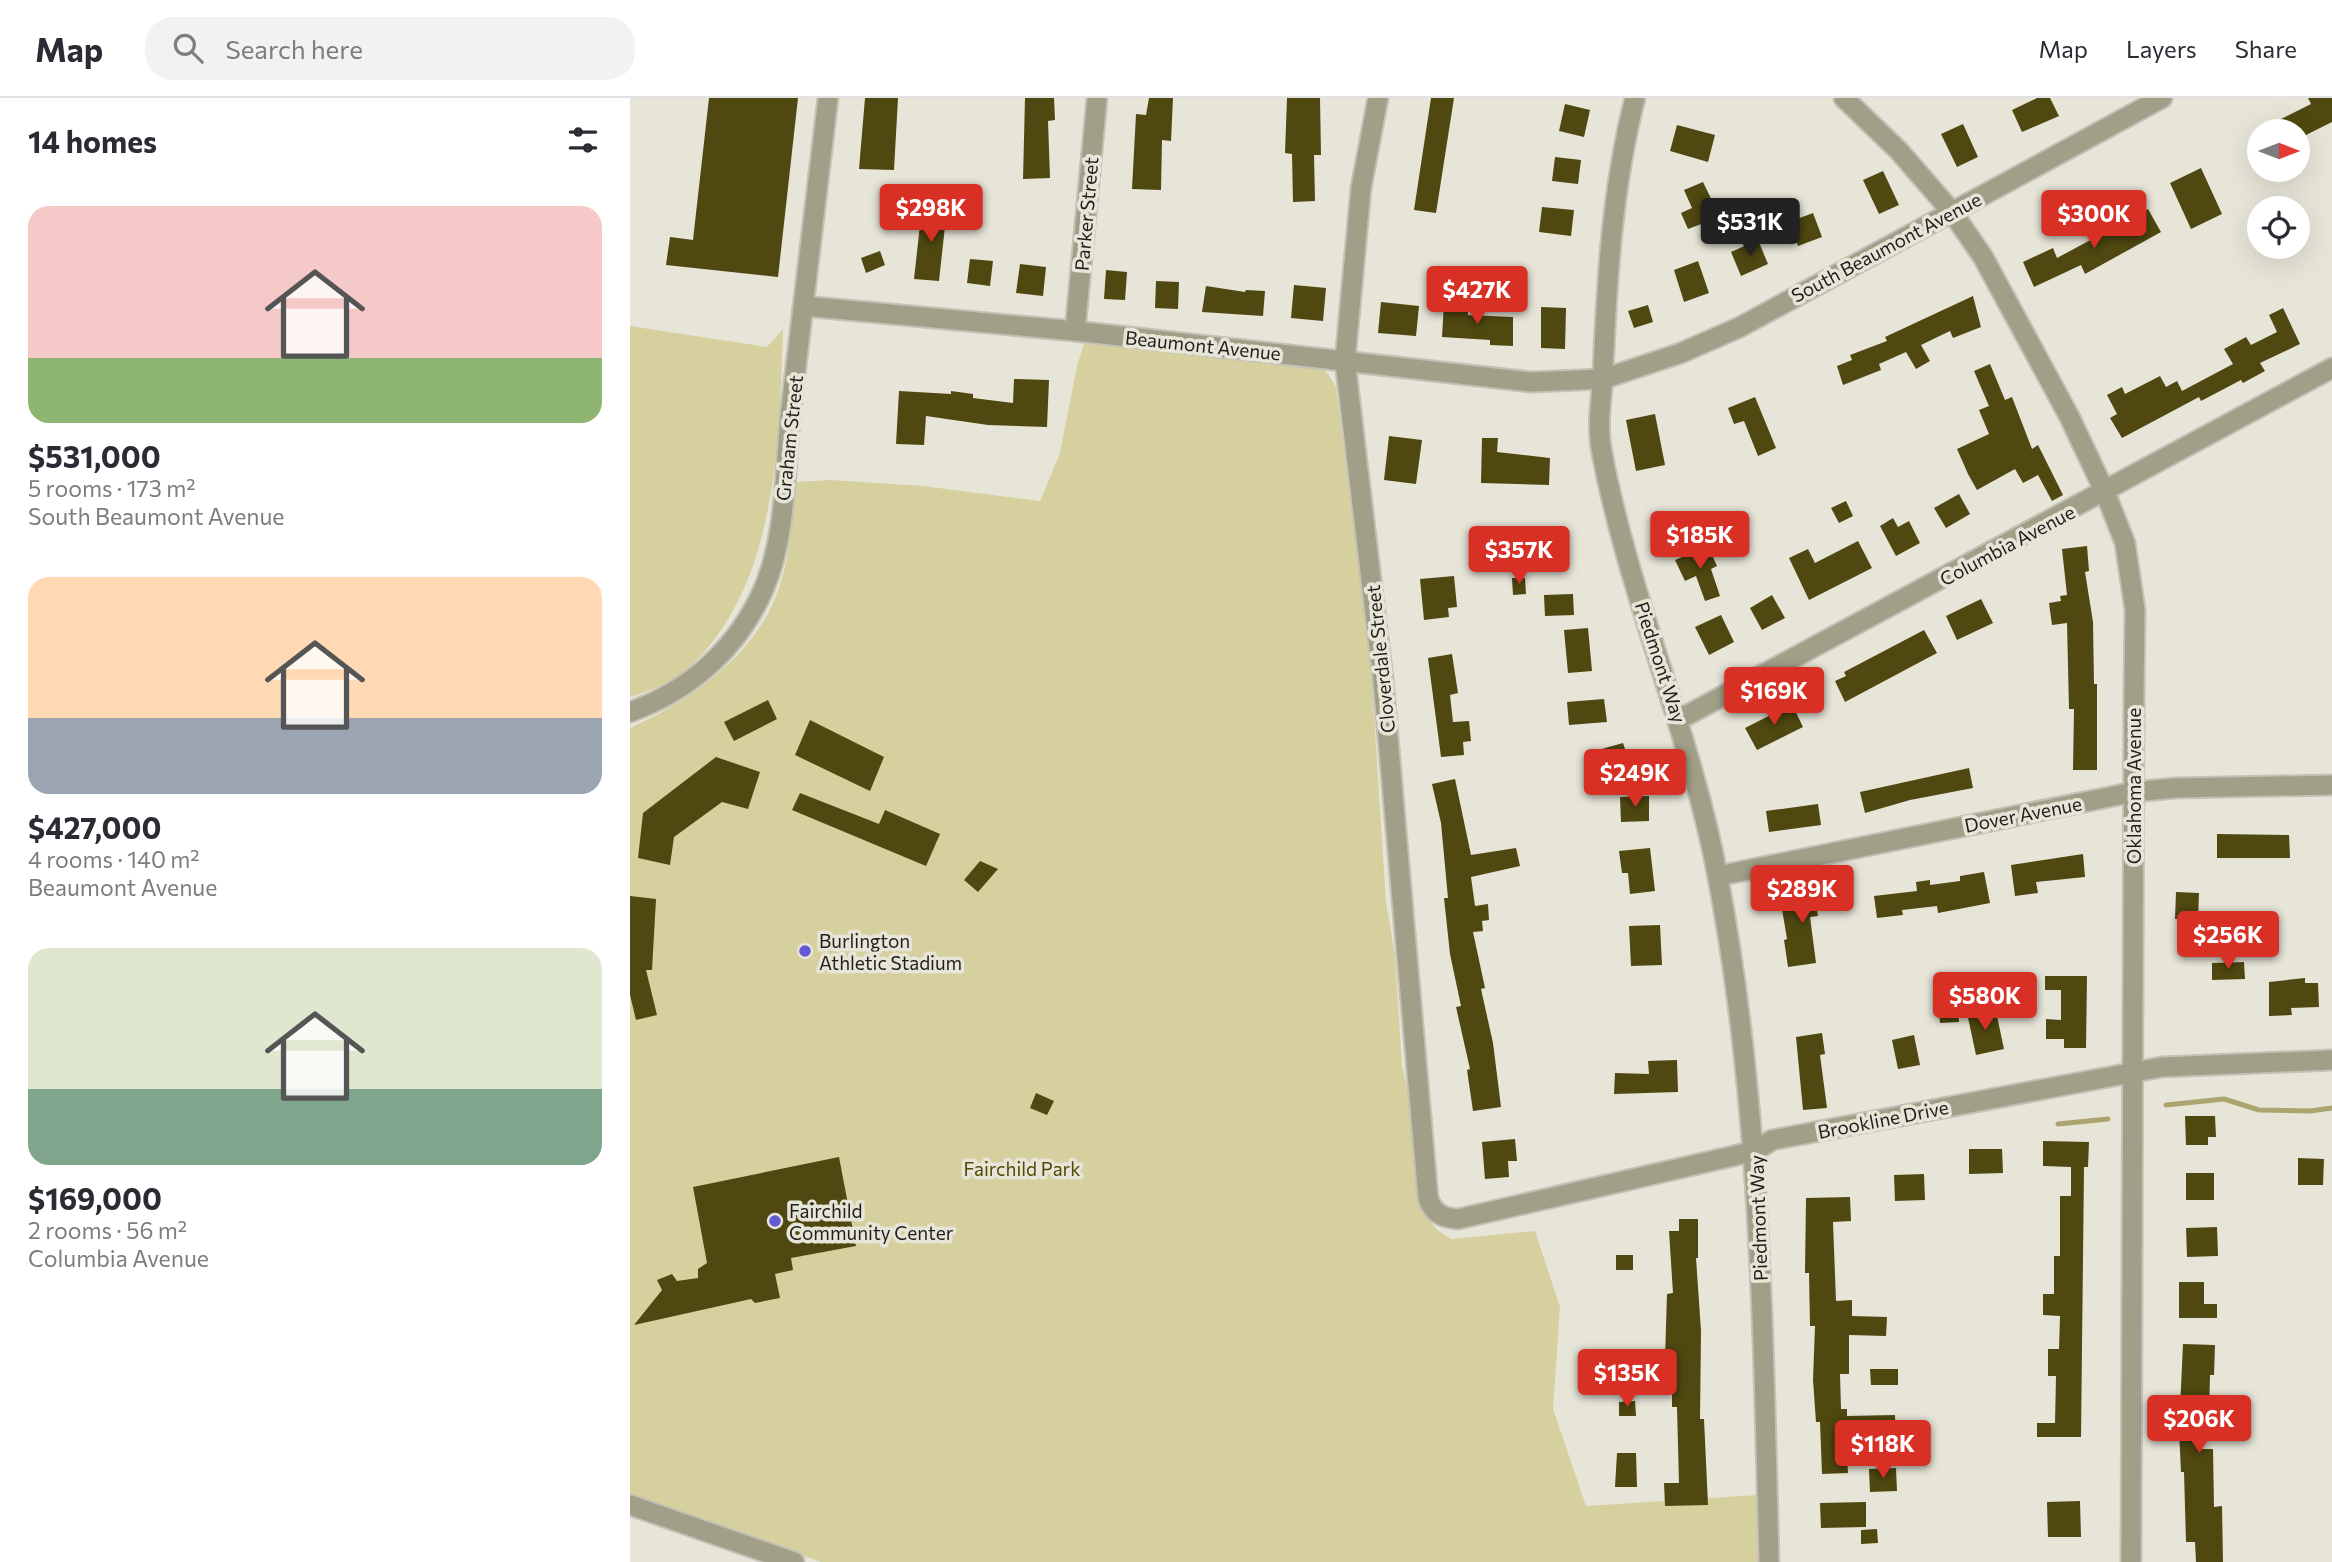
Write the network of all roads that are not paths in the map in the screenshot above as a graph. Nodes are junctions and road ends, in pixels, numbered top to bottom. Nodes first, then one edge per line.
1 (828, 98) edge
2 (1097, 98) edge
3 (1378, 98) edge
4 (1635, 98) edge
5 (1844, 98) edge
6 (2162, 98) edge
7 (1952, 212) junction
8 (803, 306) junction
9 (1075, 331) junction
10 (1345, 361) junction
11 (2332, 368) edge
12 (1603, 379) junction
13 (2105, 492) junction
14 (630, 712) edge
15 (1680, 719) junction
16 (2332, 785) edge
17 (2134, 792) junction
18 (1718, 876) junction
19 (2332, 1060) edge
20 (2132, 1073) junction
21 (1755, 1151) junction
22 (1441, 1216) joint
23 (630, 1505) edge
24 (794, 1562) edge
25 (1769, 1562) edge
26 (2131, 1562) edge

1 - 8 street, Graham Street
2 - 9 street, Parker Street
3 - 10 street, Cloverdale Street
4 - 12 street, Piedmont Way
5 - 7 street, Oklahoma Avenue
6 - 7 street, South Beaumont Avenue
7 - 12 street, South Beaumont Avenue
7 - 13 street, Oklahoma Avenue
8 - 9 street, Beaumont Avenue
8 - 14 street, Graham Street
9 - 10 street, Beaumont Avenue
10 - 12 street, Beaumont Avenue
10 - 22 street, Cloverdale Street
11 - 13 street, Columbia Avenue
12 - 15 street, Piedmont Way
13 - 15 street, Columbia Avenue
13 - 17 street, Oklahoma Avenue
15 - 18 street, Piedmont Way
16 - 17 street, Dover Avenue
17 - 18 street, Dover Avenue
17 - 20 street, Oklahoma Avenue
18 - 21 street, Piedmont Way
19 - 20 street, Brookline Drive
20 - 21 street, Brookline Drive
20 - 26 street, Oklahoma Avenue
21 - 22 street, Brookline Drive
21 - 25 street, Piedmont Way
23 - 24 street

